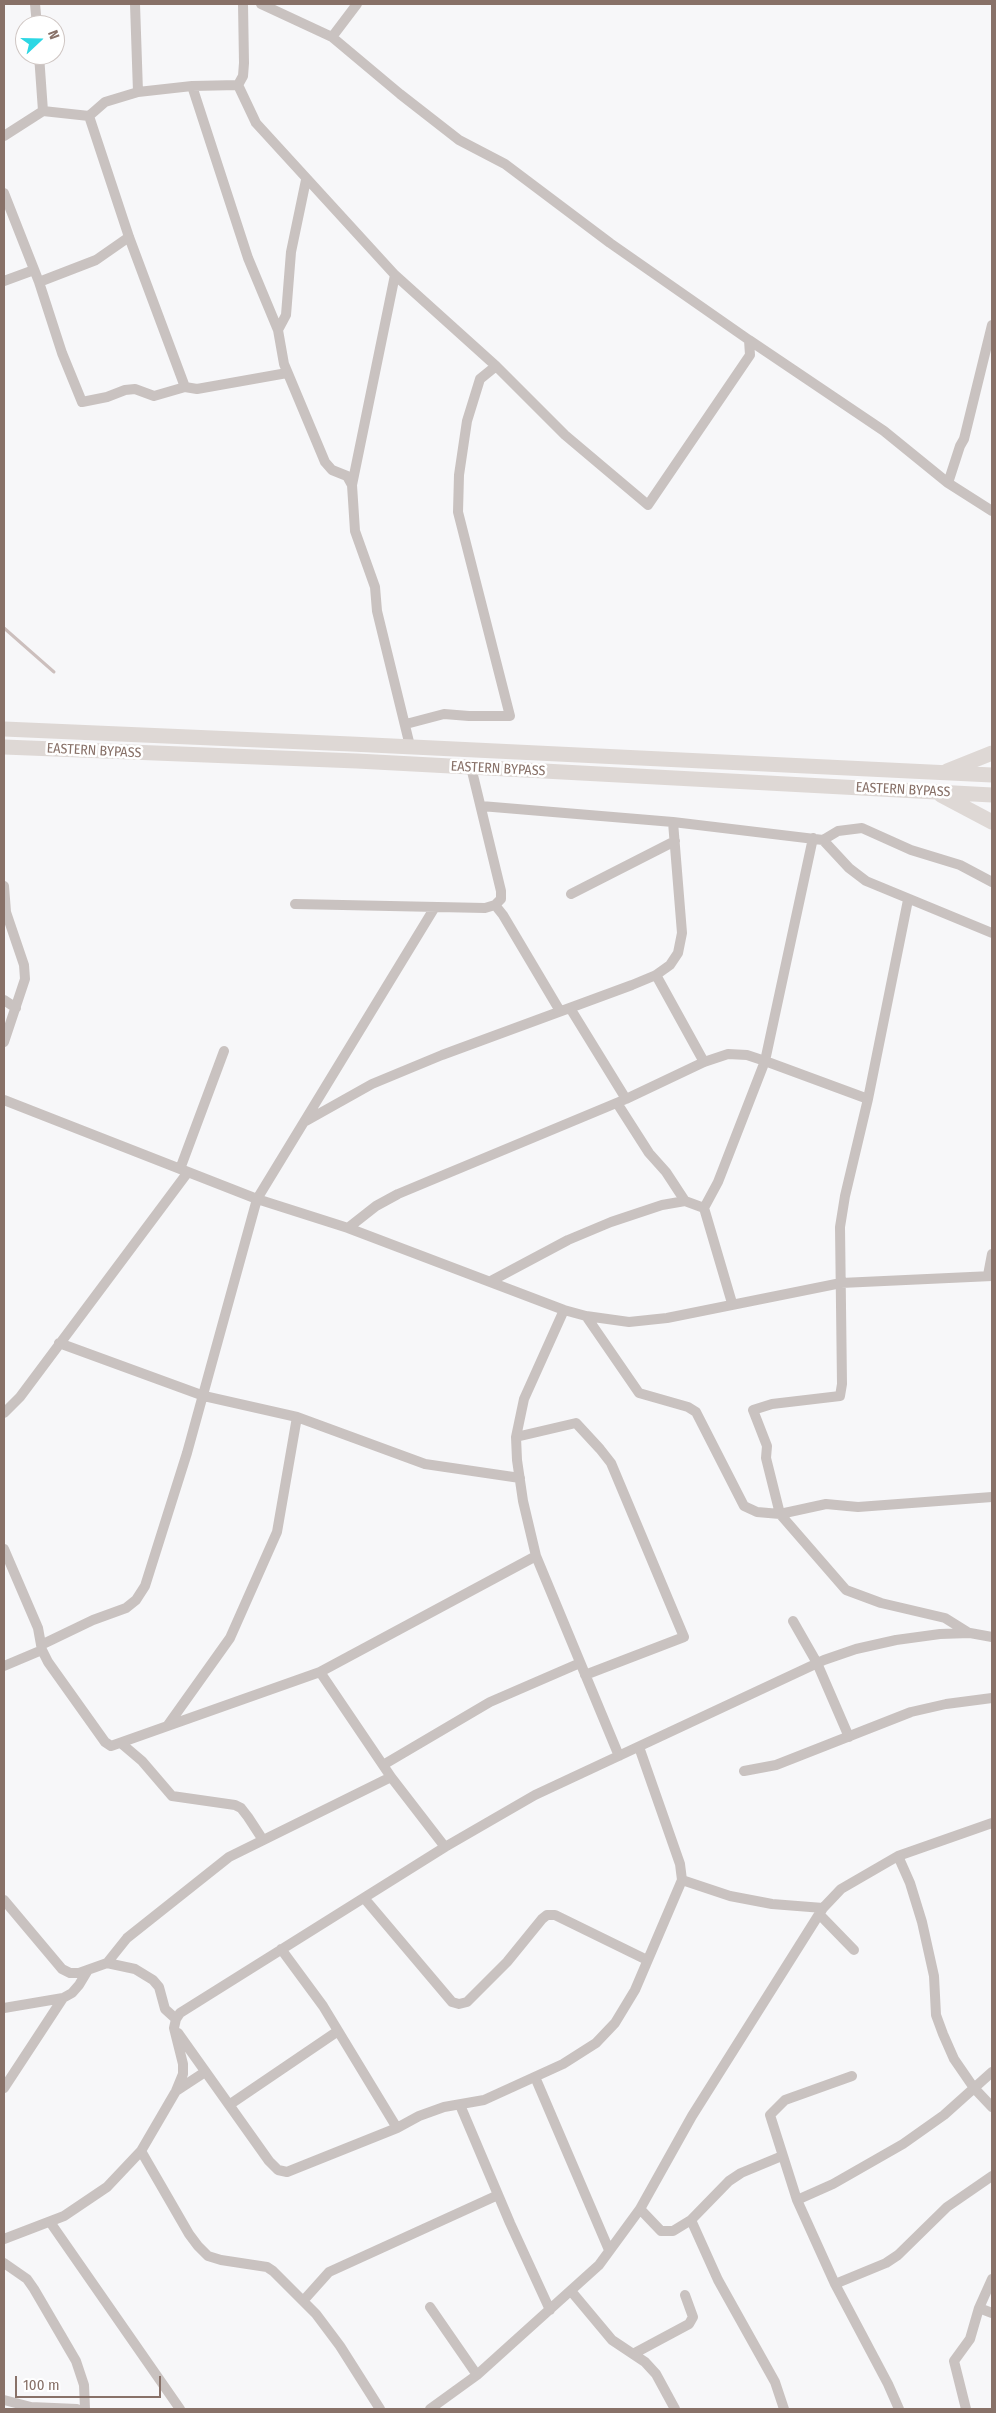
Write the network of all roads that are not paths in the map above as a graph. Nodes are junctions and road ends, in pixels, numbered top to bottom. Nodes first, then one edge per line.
1 (135, 4) edge
2 (243, 4) edge
3 (261, 4) edge
4 (357, 4) edge
5 (332, 37) junction
6 (40, 65) edge
7 (238, 85) junction
8 (192, 86) junction
9 (138, 92) junction
10 (43, 111) junction
11 (89, 116) junction
12 (4, 136) edge
13 (306, 180) junction
14 (4, 193) edge
15 (129, 237) junction
16 (34, 270) junction
17 (395, 275) junction
18 (4, 282) edge
19 (39, 282) junction
20 (992, 325) edge
21 (278, 330) junction
22 (749, 340) junction
23 (496, 366) junction
24 (287, 373) junction
25 (185, 387) junction
26 (948, 483) junction
27 (352, 485) junction
28 (992, 512) edge
29 (406, 724) junction
30 (4, 729) edge
31 (4, 746) edge
32 (410, 746) junction
33 (992, 754) edge
34 (471, 767) junction
35 (940, 774) junction
36 (992, 776) edge
37 (935, 792) junction
38 (992, 795) edge
39 (481, 806) junction
40 (673, 822) junction
41 (992, 822) edge
42 (818, 839) junction
43 (675, 841) junction
44 (992, 882) edge
45 (4, 886) edge
46 (571, 894) dead end
47 (908, 900) junction
48 (295, 904) dead end
49 (495, 905) junction
50 (435, 906) junction
51 (992, 933) edge
52 (656, 975) junction
53 (4, 1000) edge
54 (16, 1008) junction
55 (570, 1008) junction
56 (560, 1011) junction
57 (4, 1042) edge
58 (224, 1051) dead end
59 (765, 1061) junction
60 (704, 1062) junction
61 (868, 1099) junction
62 (4, 1100) edge
63 (621, 1101) junction
64 (305, 1122) junction
65 (184, 1170) junction
66 (257, 1199) junction
67 (684, 1201) junction
68 (704, 1208) junction
69 (348, 1228) junction
70 (992, 1254) edge
71 (990, 1276) edge
72 (492, 1281) junction
73 (841, 1284) junction
74 (732, 1304) junction
75 (564, 1310) junction
76 (586, 1316) junction
77 (59, 1343) junction
78 (204, 1396) junction
79 (4, 1413) edge
80 (298, 1417) junction
81 (516, 1437) junction
82 (520, 1478) junction
83 (992, 1497) edge
84 (780, 1514) junction
85 (4, 1549) edge
86 (536, 1556) junction
87 (793, 1621) dead end
88 (970, 1633) junction
89 (992, 1637) edge
90 (42, 1647) junction
91 (580, 1663) junction
92 (817, 1663) junction
93 (4, 1666) edge
94 (320, 1672) junction
95 (585, 1675) junction
96 (992, 1698) edge
97 (168, 1726) junction
98 (849, 1737) junction
99 (122, 1744) junction
100 (639, 1747) junction
101 (619, 1756) junction
102 (383, 1765) junction
103 (744, 1771) dead end
104 (391, 1778) junction
105 (992, 1823) edge
106 (263, 1840) junction
107 (445, 1847) junction
108 (898, 1856) junction
109 (682, 1880) junction
110 (364, 1898) junction
111 (4, 1900) edge
112 (8, 1911) edge
113 (821, 1911) junction
114 (281, 1949) junction
115 (854, 1950) dead end
116 (647, 1960) junction
117 (107, 1963) junction
118 (88, 1970) junction
119 (63, 1998) junction
120 (4, 2008) edge
121 (175, 2024) junction
122 (338, 2031) junction
123 (205, 2072) junction
124 (992, 2072) edge
125 (852, 2076) dead end
126 (535, 2077) junction
127 (4, 2088) edge
128 (974, 2088) junction
129 (176, 2091) junction
130 (229, 2105) junction
131 (460, 2105) junction
132 (992, 2107) edge
133 (397, 2128) junction
134 (141, 2151) junction
135 (782, 2156) junction
136 (992, 2176) edge
137 (498, 2195) junction
138 (797, 2200) junction
139 (640, 2209) junction
140 (691, 2220) junction
141 (50, 2222) junction
142 (4, 2239) edge
143 (609, 2250) junction
144 (4, 2263) edge
145 (992, 2279) edge
146 (835, 2284) junction
147 (571, 2291) junction
148 (685, 2294) dead end
149 (303, 2301) junction
150 (430, 2306) dead end
151 (979, 2308) junction
152 (550, 2310) junction
153 (992, 2313) edge
154 (632, 2354) junction
155 (477, 2375) junction
156 (4, 2400) edge
157 (30, 2408) edge
158 (77, 2409) edge
159 (85, 2409) edge
160 (180, 2409) edge
161 (380, 2409) edge
162 (430, 2409) edge
163 (675, 2409) edge
164 (784, 2409) edge
165 (899, 2409) edge
166 (966, 2409) edge

1 - 9 street
2 - 7 street
3 - 5 street
4 - 5 street
5 - 22 street
6 - 10 street
7 - 8 street
7 - 13 street
8 - 9 street
8 - 21 street
9 - 11 street
10 - 11 street
10 - 12 street
11 - 15 street
13 - 17 street
13 - 21 street
14 - 16 street
15 - 19 street
15 - 25 street
16 - 18 street
16 - 19 street
17 - 23 street
17 - 27 street
19 - 25 street
20 - 26 street
21 - 24 street
22 - 23 street
22 - 26 street
23 - 29 street
24 - 25 street
24 - 27 street
26 - 28 street
27 - 29 street
29 - 32 street
30 - 32 highway, EASTERN BYPASS
31 - 34 highway, EASTERN BYPASS
32 - 35 highway, EASTERN BYPASS
33 - 35 highway
34 - 37 highway, EASTERN BYPASS
34 - 39 street
35 - 36 highway, EASTERN BYPASS
37 - 38 highway, EASTERN BYPASS
37 - 41 highway
39 - 40 street
39 - 49 street
40 - 42 street
40 - 43 street
42 - 44 street
42 - 47 street
42 - 59 street
43 - 46 street
43 - 52 street
45 - 54 street
47 - 51 street
47 - 61 street
48 - 50 street
49 - 50 street
49 - 56 street
50 - 64 street
52 - 55 street
52 - 60 street
53 - 54 street
54 - 57 street
55 - 56 street
55 - 63 street
56 - 64 street
58 - 65 street
59 - 60 street
59 - 61 street
59 - 68 street
60 - 63 street
61 - 73 street
62 - 65 street
63 - 67 street
63 - 69 street
64 - 66 street
65 - 66 street
65 - 77 street
66 - 69 street
66 - 78 street
67 - 68 street
67 - 72 street
68 - 74 street
69 - 72 street
70 - 71 street
71 - 73 street
72 - 75 street
73 - 74 street
73 - 84 street
74 - 76 street
75 - 76 street
75 - 81 street
76 - 84 street
77 - 78 street
77 - 79 street
78 - 80 street
78 - 90 street
80 - 82 street
80 - 97 street
81 - 82 street
81 - 95 street
82 - 86 street
83 - 84 street
84 - 88 street
85 - 90 street
86 - 91 street
86 - 94 street
87 - 92 street
88 - 89 street
88 - 92 street
90 - 93 street
90 - 99 street
91 - 95 street
91 - 102 street
92 - 98 street
92 - 100 street
94 - 97 street
94 - 102 street
95 - 101 street
96 - 98 street
97 - 99 street
98 - 103 street
99 - 106 street
100 - 101 street
100 - 109 street
101 - 107 street
102 - 104 street
104 - 106 street
104 - 107 street
105 - 108 street
106 - 117 street
107 - 110 street
108 - 113 street
108 - 128 street
109 - 113 street
109 - 116 street
110 - 114 street
110 - 116 street
111 - 112 street
112 - 118 street
113 - 115 street
113 - 139 street
114 - 121 street
114 - 122 street
116 - 126 street
117 - 118 street
117 - 121 street
118 - 119 street
119 - 120 street
119 - 127 street
121 - 123 street
121 - 129 street
122 - 130 street
122 - 133 street
123 - 129 street
123 - 130 street
124 - 128 street
125 - 135 street
126 - 131 street
126 - 143 street
128 - 132 street
128 - 138 street
129 - 134 street
130 - 133 street
131 - 133 street
131 - 137 street
134 - 141 street
134 - 149 street
135 - 138 street
135 - 140 street
136 - 146 street
137 - 149 street
137 - 152 street
138 - 146 street
139 - 140 street
139 - 143 street
140 - 164 street
141 - 142 street
141 - 160 street
143 - 147 street
144 - 159 street
145 - 151 street
146 - 165 street
147 - 152 street
147 - 154 street
148 - 154 street
149 - 161 street
150 - 155 street
151 - 153 street
151 - 166 street
152 - 155 street
154 - 163 street
155 - 162 street
156 - 157 street
157 - 158 street

